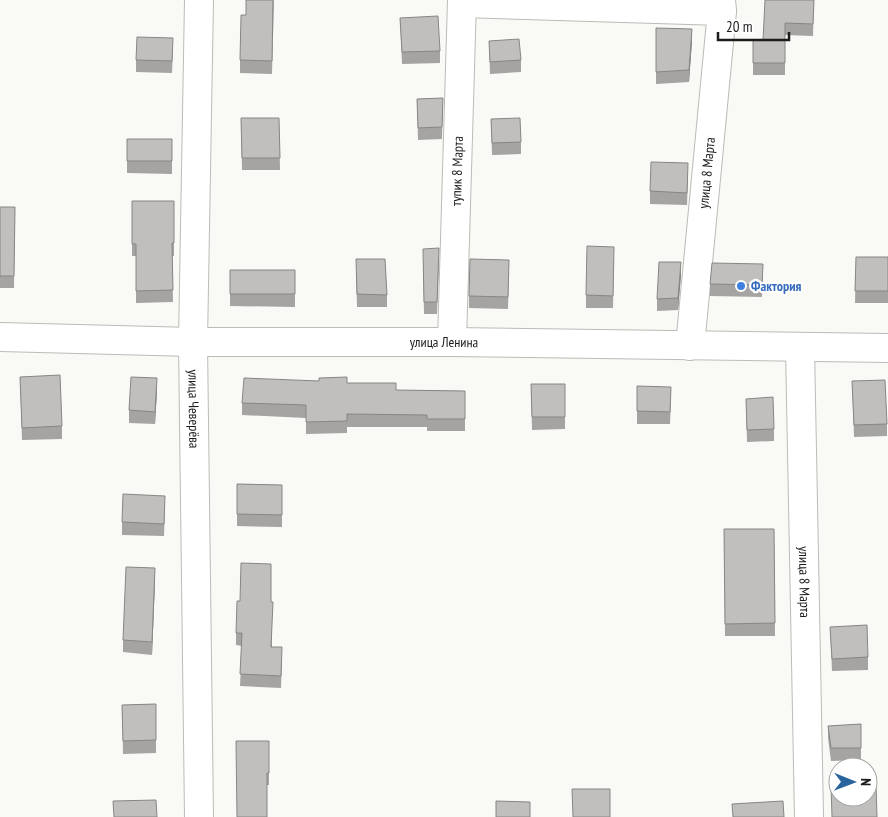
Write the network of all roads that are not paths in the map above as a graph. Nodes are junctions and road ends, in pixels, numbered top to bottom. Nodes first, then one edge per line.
1 (199, 0) edge
2 (462, 1) edge
3 (721, 6) edge
4 (0, 337) edge
5 (193, 342) junction
6 (452, 342) junction
7 (690, 346) junction
8 (800, 347) junction
9 (888, 348) edge
10 (199, 817) edge
11 (809, 817) edge

1 - 5 street, улица Чеверёва
2 - 3 street
2 - 6 street, тупик 8 Марта
3 - 7 street, улица 8 Марта
4 - 5 street, улица Ленина
5 - 6 street, улица Ленина
5 - 10 street, улица Чеверёва
6 - 7 street, улица Ленина
7 - 8 street, улица Ленина
8 - 9 street, улица Ленина
8 - 11 street, улица 8 Марта

